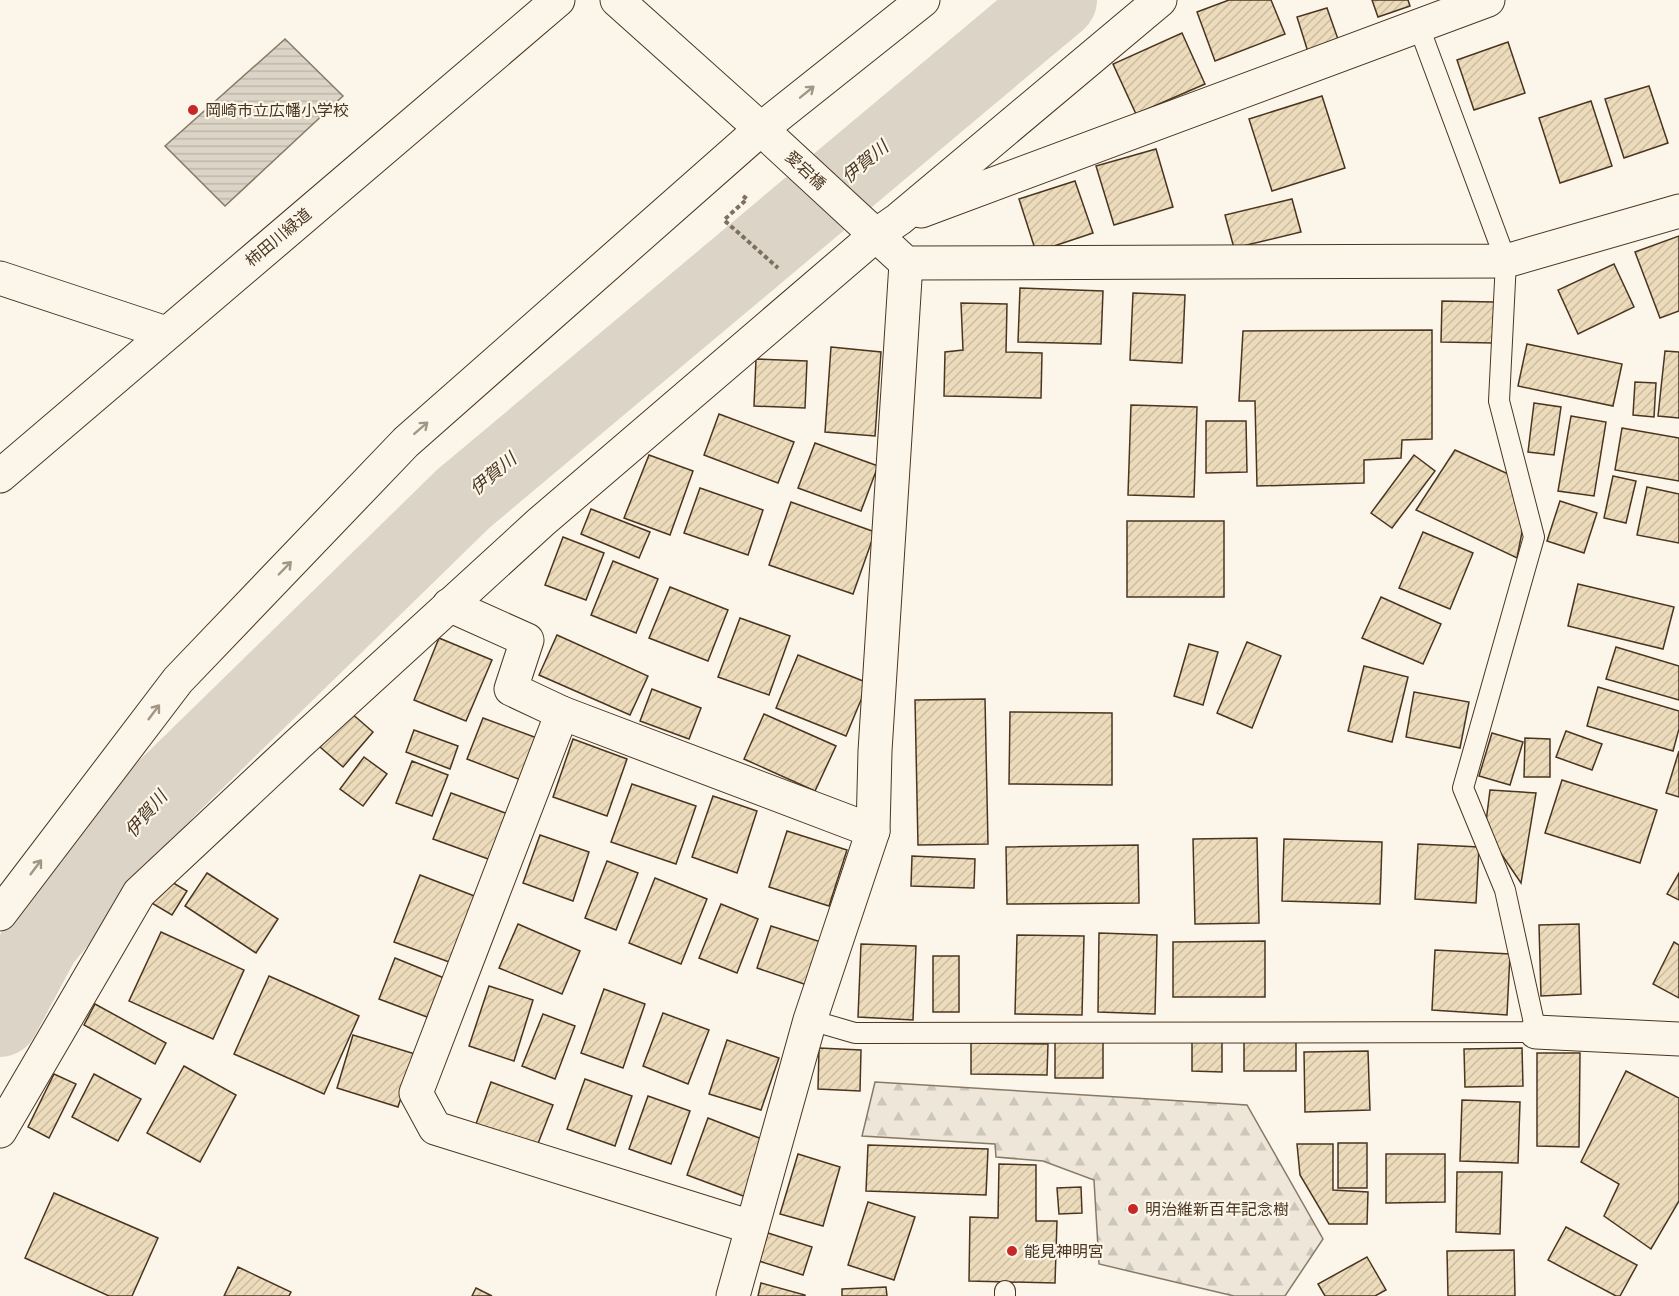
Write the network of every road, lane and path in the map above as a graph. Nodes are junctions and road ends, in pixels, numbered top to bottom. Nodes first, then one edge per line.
1 (558, 0) edge
2 (617, 0) edge
3 (923, 0) edge
4 (1160, 0) edge
5 (1488, 0) edge
6 (1419, 27) junction
7 (762, 129) junction
8 (716, 169) junction
9 (1679, 210) edge
10 (888, 227) junction
11 (1506, 261) junction
12 (906, 263) junction
13 (786, 275) dead end
14 (0, 278) edge
15 (166, 333) junction
16 (0, 476) edge
17 (449, 605) junction
18 (562, 713) junction
19 (873, 831) junction
20 (0, 914) edge
21 (810, 1020) junction
22 (1536, 1032) junction
23 (1679, 1039) edge
24 (0, 1131) edge
25 (751, 1227) junction
26 (733, 1296) edge

1 - 15 street, 柿田川緑道
2 - 7 street, 愛宕橋
7 -> 3 street
4 - 10 street
5 - 6 street
6 - 10 street
6 - 11 lane
7 - 8 street
7 - 10 street, 愛宕橋
8 - 13 path
20 -> 8 street
9 - 11 street
10 - 12 street, 愛宕橋
10 - 17 street
11 - 12 street
11 - 22 lane
12 - 19 street
14 - 15 street
15 - 16 street, 柿田川緑道
17 - 18 street
17 - 24 street
18 - 19 street
18 - 25 street
19 - 21 street
21 - 22 lane
21 - 25 street
22 - 23 street
25 - 26 street

